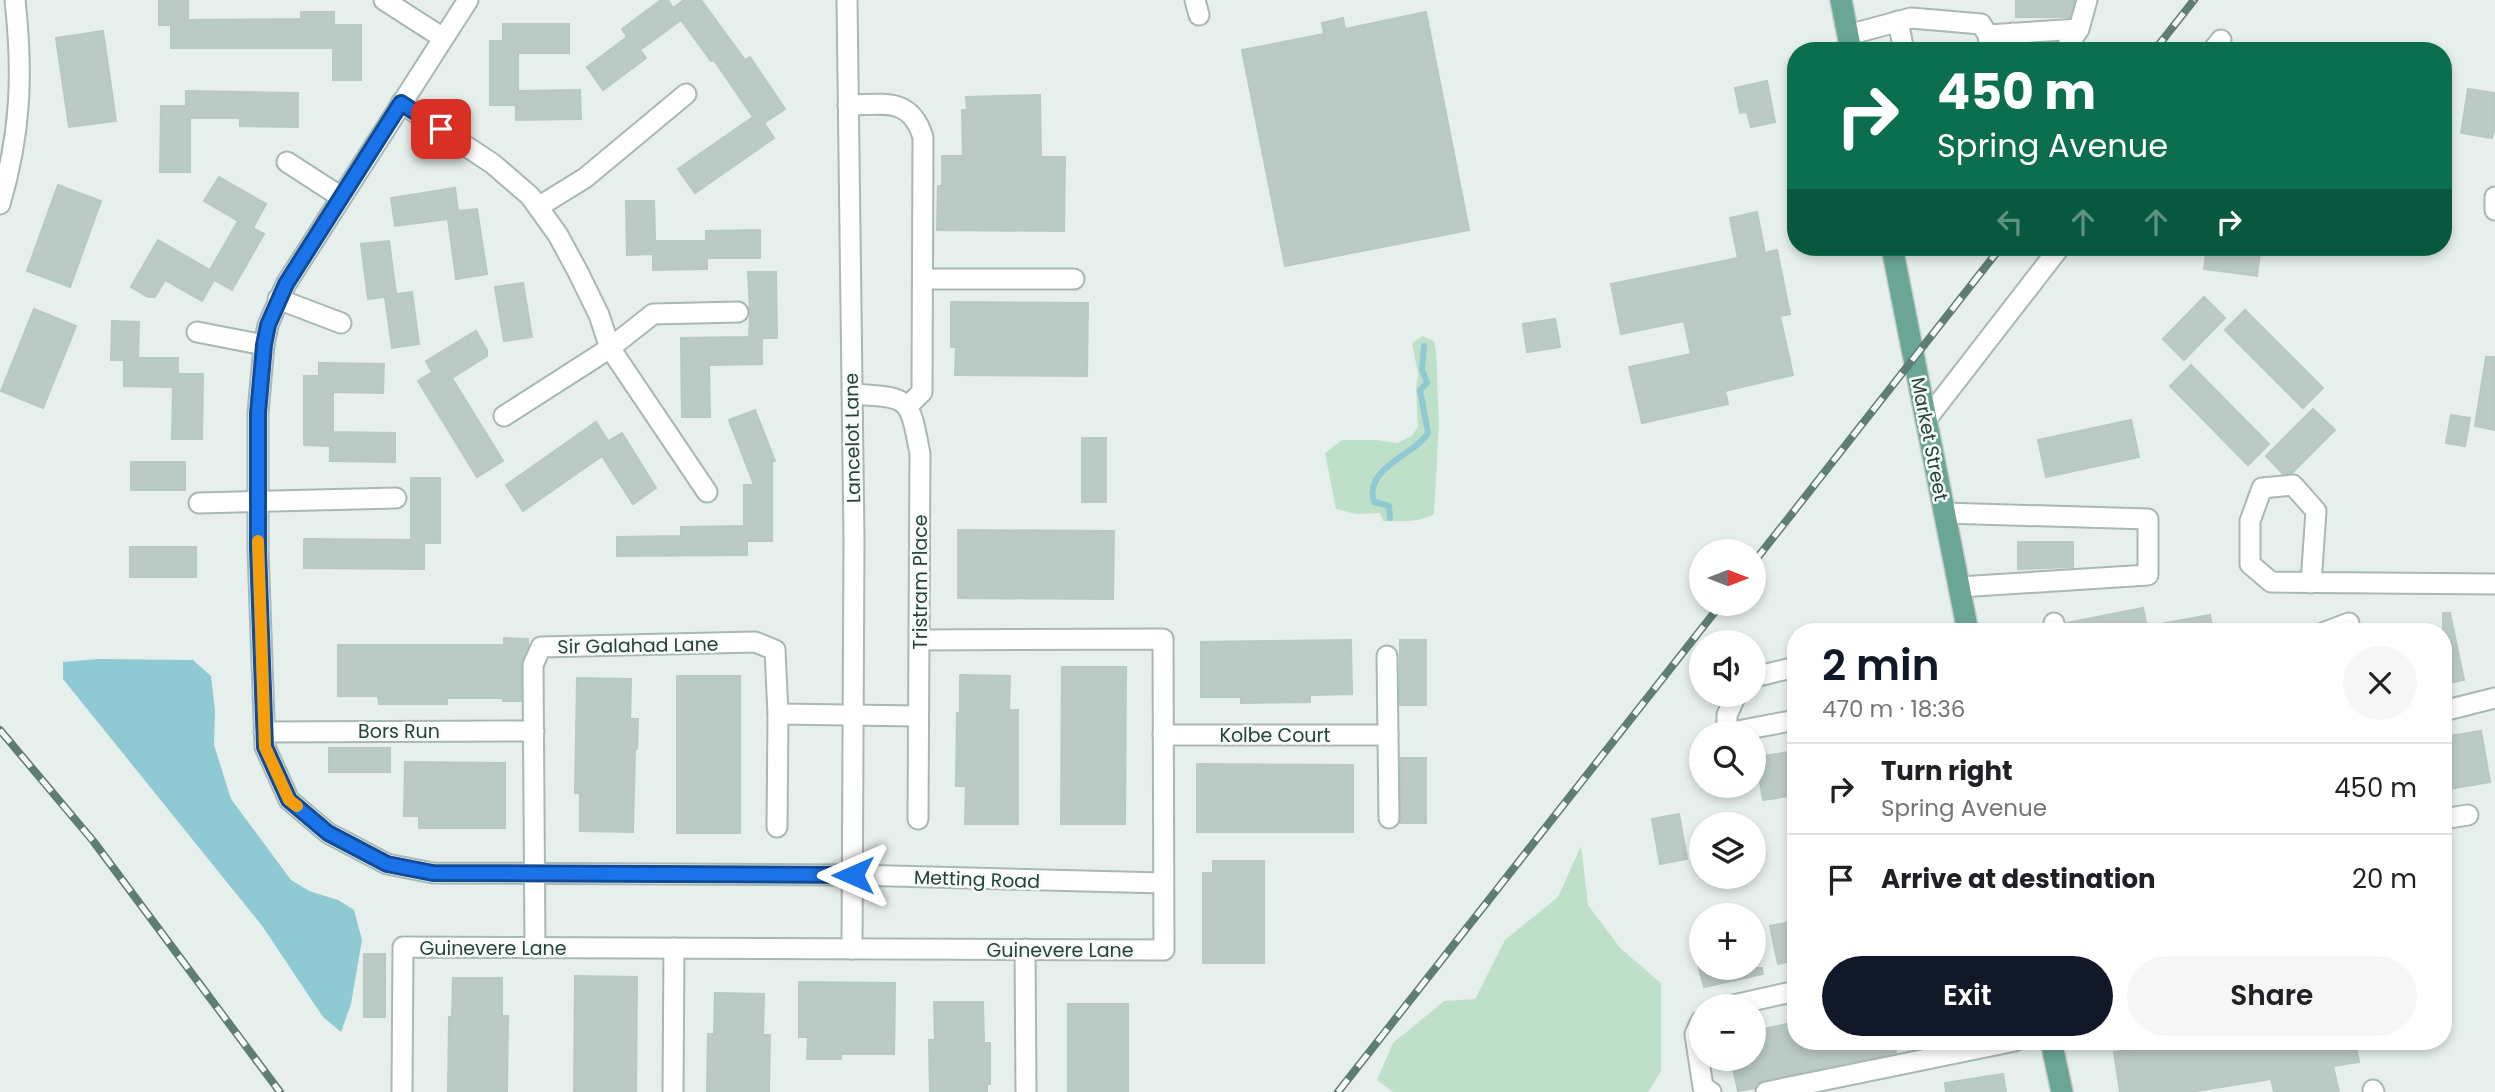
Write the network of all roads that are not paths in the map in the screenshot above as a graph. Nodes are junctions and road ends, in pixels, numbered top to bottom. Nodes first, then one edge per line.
1 (15, 0) edge
2 (384, 0) edge
3 (468, 0) edge
4 (847, 0) edge
5 (1841, 0) edge
6 (2087, 0) edge
7 (1898, 21) junction
8 (2079, 29) junction
9 (443, 38) junction
10 (1850, 42) edge
11 (1852, 42) edge
12 (1902, 42) edge
13 (1987, 42) edge
14 (2013, 42) edge
15 (2070, 42) edge
16 (686, 94) dead end
17 (401, 103) junction
18 (848, 105) junction
19 (287, 162) dead end
20 (341, 197) junction
21 (2495, 197) edge
22 (0, 204) edge
23 (538, 207) junction
24 (2495, 210) edge
25 (1894, 256) edge
26 (2053, 256) edge
27 (923, 279) junction
28 (1074, 279) dead end
29 (278, 299) junction
30 (738, 312) dead end
31 (341, 323) dead end
32 (197, 332) dead end
33 (264, 345) junction
34 (610, 348) junction
35 (852, 394) junction
36 (908, 406) junction
37 (505, 416) dead end
38 (1926, 420) junction
39 (707, 492) dead end
40 (396, 498) dead end
41 (258, 502) junction
42 (199, 503) dead end
43 (1944, 513) junction
44 (2311, 583) junction
45 (2495, 584) edge
46 (1959, 587) junction
47 (1966, 623) edge
48 (920, 640) junction
49 (1387, 656) dead end
50 (1787, 669) edge
51 (1766, 674) edge
52 (2495, 698) edge
53 (1730, 707) edge
54 (2452, 709) edge
55 (778, 714) junction
56 (853, 714) junction
57 (918, 716) junction
58 (1787, 722) edge
59 (534, 731) junction
60 (264, 732) junction
61 (1163, 735) junction
62 (1388, 735) junction
63 (2468, 815) dead end
64 (1388, 818) dead end
65 (2452, 818) edge
66 (918, 819) dead end
67 (778, 827) dead end
68 (536, 873) junction
69 (853, 875) junction
70 (1163, 883) junction
71 (535, 948) junction
72 (674, 948) junction
73 (852, 949) junction
74 (1025, 950) junction
75 (1787, 993) edge
76 (1766, 998) edge
77 (2053, 1050) edge
78 (1925, 1051) edge
79 (1701, 1071) edge
80 (402, 1092) edge
81 (673, 1092) edge
82 (1026, 1092) edge
83 (1711, 1092) edge
84 (1766, 1092) edge
85 (2062, 1092) edge

1 - 22 street
2 - 9 street
3 - 9 street, Metting Road
4 - 18 street, Lancelot Lane
5 - 10 main road
6 - 8 street
7 - 11 street
7 - 12 street
7 - 13 street
8 - 14 street
8 - 15 street
9 - 17 street, Metting Road
16 - 23 street
17 - 20 street, Metting Road
17 - 23 street
18 - 27 street
18 - 35 street, Lancelot Lane
19 - 20 street
20 - 29 street, Metting Road
21 - 24 street
23 - 34 street
25 - 38 main road, Market Street
26 - 38 street
27 - 28 street
27 - 36 street
29 - 31 street
29 - 33 street, Metting Road
30 - 34 street
32 - 33 street
33 - 41 street, Metting Road
34 - 37 street
34 - 39 street
35 - 36 street
35 - 56 street, Lancelot Lane
36 - 48 street, Tristram Place
38 - 43 main road, Market Street
40 - 41 street
41 - 42 street
41 - 60 street, Metting Road
43 - 46 main road, Market Street
43 - 46 street
44 - 44 street
44 - 45 street
46 - 47 main road, Market Street
48 - 57 street, Tristram Place
48 - 61 street, Guinevere Lane
49 - 62 street
50 - 51 street
52 - 54 street
53 - 58 street
55 - 56 street
55 - 59 street, Sir Galahad Lane
55 - 67 street, Sir Galahad Lane
56 - 57 street
56 - 69 street, Lancelot Lane
57 - 66 street, Tristram Place
59 - 60 street, Bors Run
59 - 68 street, Sir Galahad Lane
60 - 68 street, Metting Road
61 - 62 street, Kolbe Court
61 - 70 street, Guinevere Lane
62 - 64 street
63 - 65 street
68 - 69 street, Metting Road
68 - 71 street, Sir Galahad Lane
69 - 70 street, Metting Road
69 - 73 street, Lancelot Lane
70 - 74 street, Guinevere Lane
71 - 72 street, Guinevere Lane
71 - 80 street, Guinevere Lane
72 - 73 street, Guinevere Lane
72 - 81 street
73 - 74 street, Guinevere Lane
74 - 82 street
75 - 76 street
77 - 85 main road
78 - 84 street
79 - 83 street

